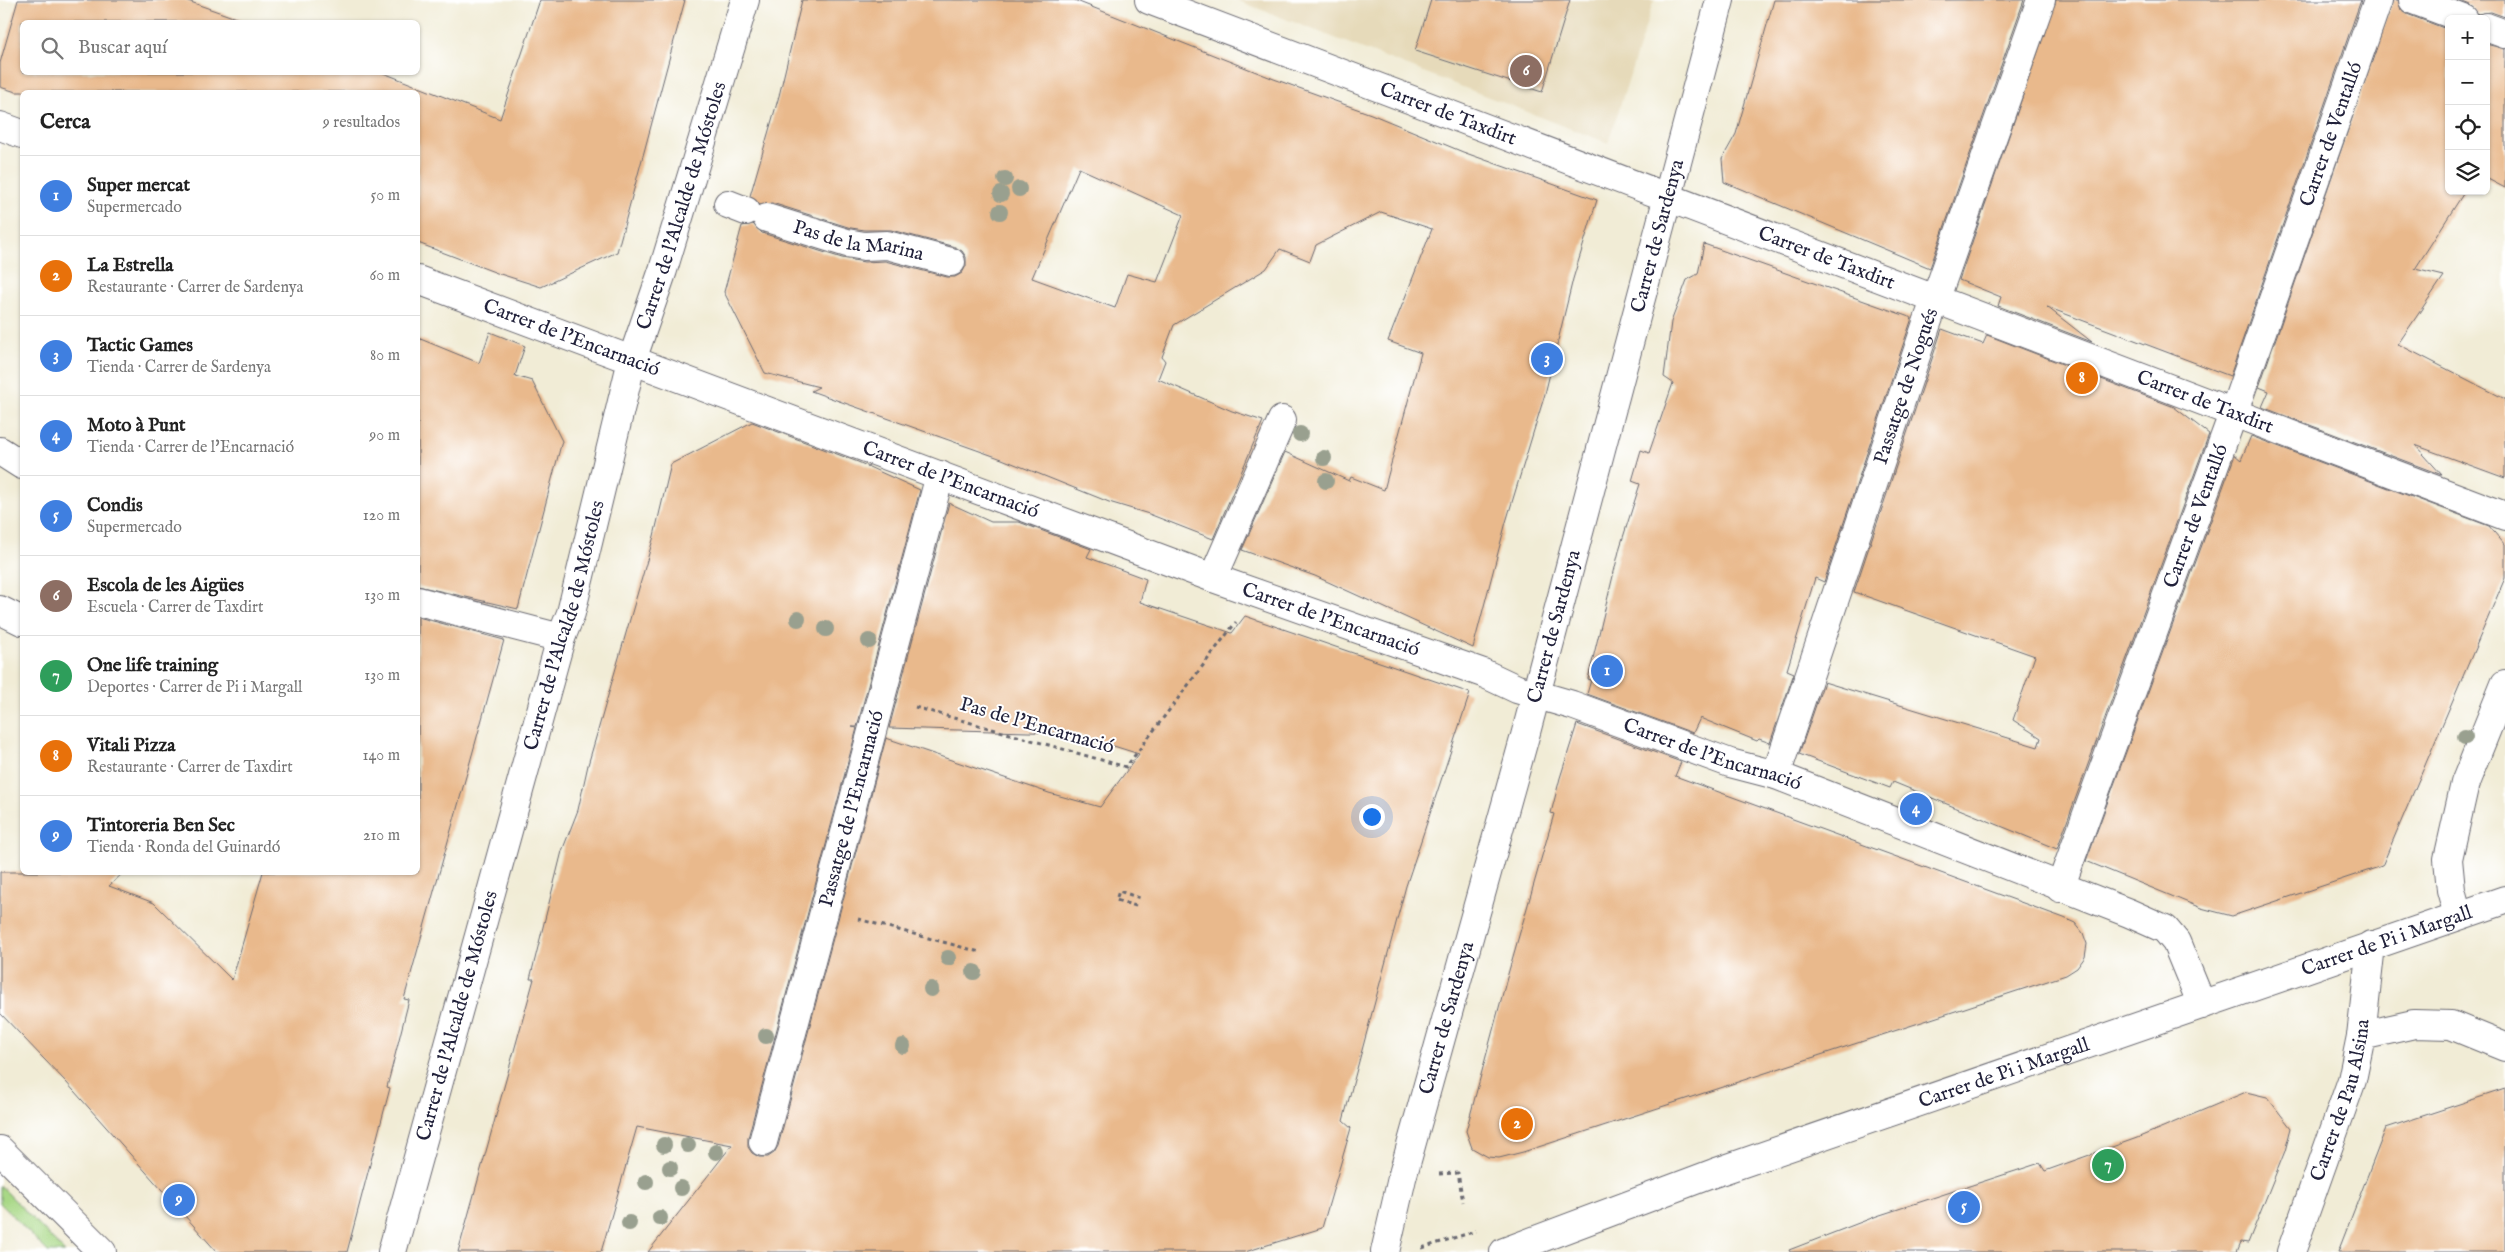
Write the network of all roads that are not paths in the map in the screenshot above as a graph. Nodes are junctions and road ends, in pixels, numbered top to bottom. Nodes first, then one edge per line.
1 (745, 0) edge
2 (1148, 0) edge
3 (1720, 0) edge
4 (2041, 0) edge
5 (2378, 0) edge
6 (2413, 0) edge
7 (2453, 15) edge
8 (2490, 28) edge
9 (2505, 34) edge
10 (0, 126) edge
11 (20, 133) edge
12 (1667, 197) junction
13 (747, 211) dead end
14 (951, 262) dead end
15 (420, 281) edge
16 (1936, 299) junction
17 (632, 360) junction
18 (2233, 414) junction
19 (1282, 420) dead end
20 (0, 451) edge
21 (20, 464) edge
22 (940, 476) junction
23 (2505, 516) edge
24 (1213, 578) junction
25 (420, 602) edge
26 (0, 610) edge
27 (20, 620) edge
28 (561, 638) junction
29 (2505, 684) edge
30 (1536, 694) junction
31 (1776, 775) junction
32 (2060, 888) junction
33 (2505, 900) edge
34 (2458, 915) junction
35 (2371, 945) junction
36 (2202, 1005) junction
37 (2362, 1036) junction
38 (2505, 1047) edge
39 (763, 1142) dead end
40 (0, 1150) edge
41 (102, 1252) edge
42 (392, 1252) edge
43 (1385, 1252) edge
44 (1504, 1252) edge
45 (2291, 1252) edge

1 - 17 street, Carrer de l'Alcalde de Móstoles
2 - 12 street, Carrer de Taxdirt
3 - 12 street, Carrer de Sardenya
4 - 16 street, Passatge de Nogués
5 - 18 street, Carrer de Ventalló
6 - 7 street
8 - 9 street
10 - 11 street
12 - 16 street, Carrer de Taxdirt
12 - 30 street, Carrer de Sardenya
13 - 14 street, Pas de la Marina
15 - 17 street, Carrer de l'Encarnació
16 - 18 street, Carrer de Taxdirt
16 - 31 street, Passatge de Nogués
17 - 22 street, Carrer de l'Encarnació
17 - 28 street, Carrer de l'Alcalde de Móstoles
18 - 23 street, Carrer de Taxdirt
18 - 32 street, Carrer de Ventalló
19 - 24 street
20 - 21 street
22 - 24 street, Carrer de l'Encarnació
22 - 39 street, Passatge de l'Encarnació
24 - 30 street, Carrer de l'Encarnació
25 - 28 street
26 - 27 street
28 - 42 street, Carrer de l'Alcalde de Móstoles
29 - 34 street
30 - 31 street, Carrer de l'Encarnació
30 - 43 street, Carrer de Sardenya
31 - 32 street, Carrer de l'Encarnació
32 - 36 street, Carrer de l'Encarnació
33 - 34 street, Carrer de Pi i Margall
34 - 35 street, Carrer de Pi i Margall
35 - 36 street, Carrer de Pi i Margall
35 - 37 street, Carrer de Pau Alsina
36 - 44 street, Carrer de Pi i Margall
37 - 38 street
37 - 45 street, Carrer de Pau Alsina
40 - 41 street

